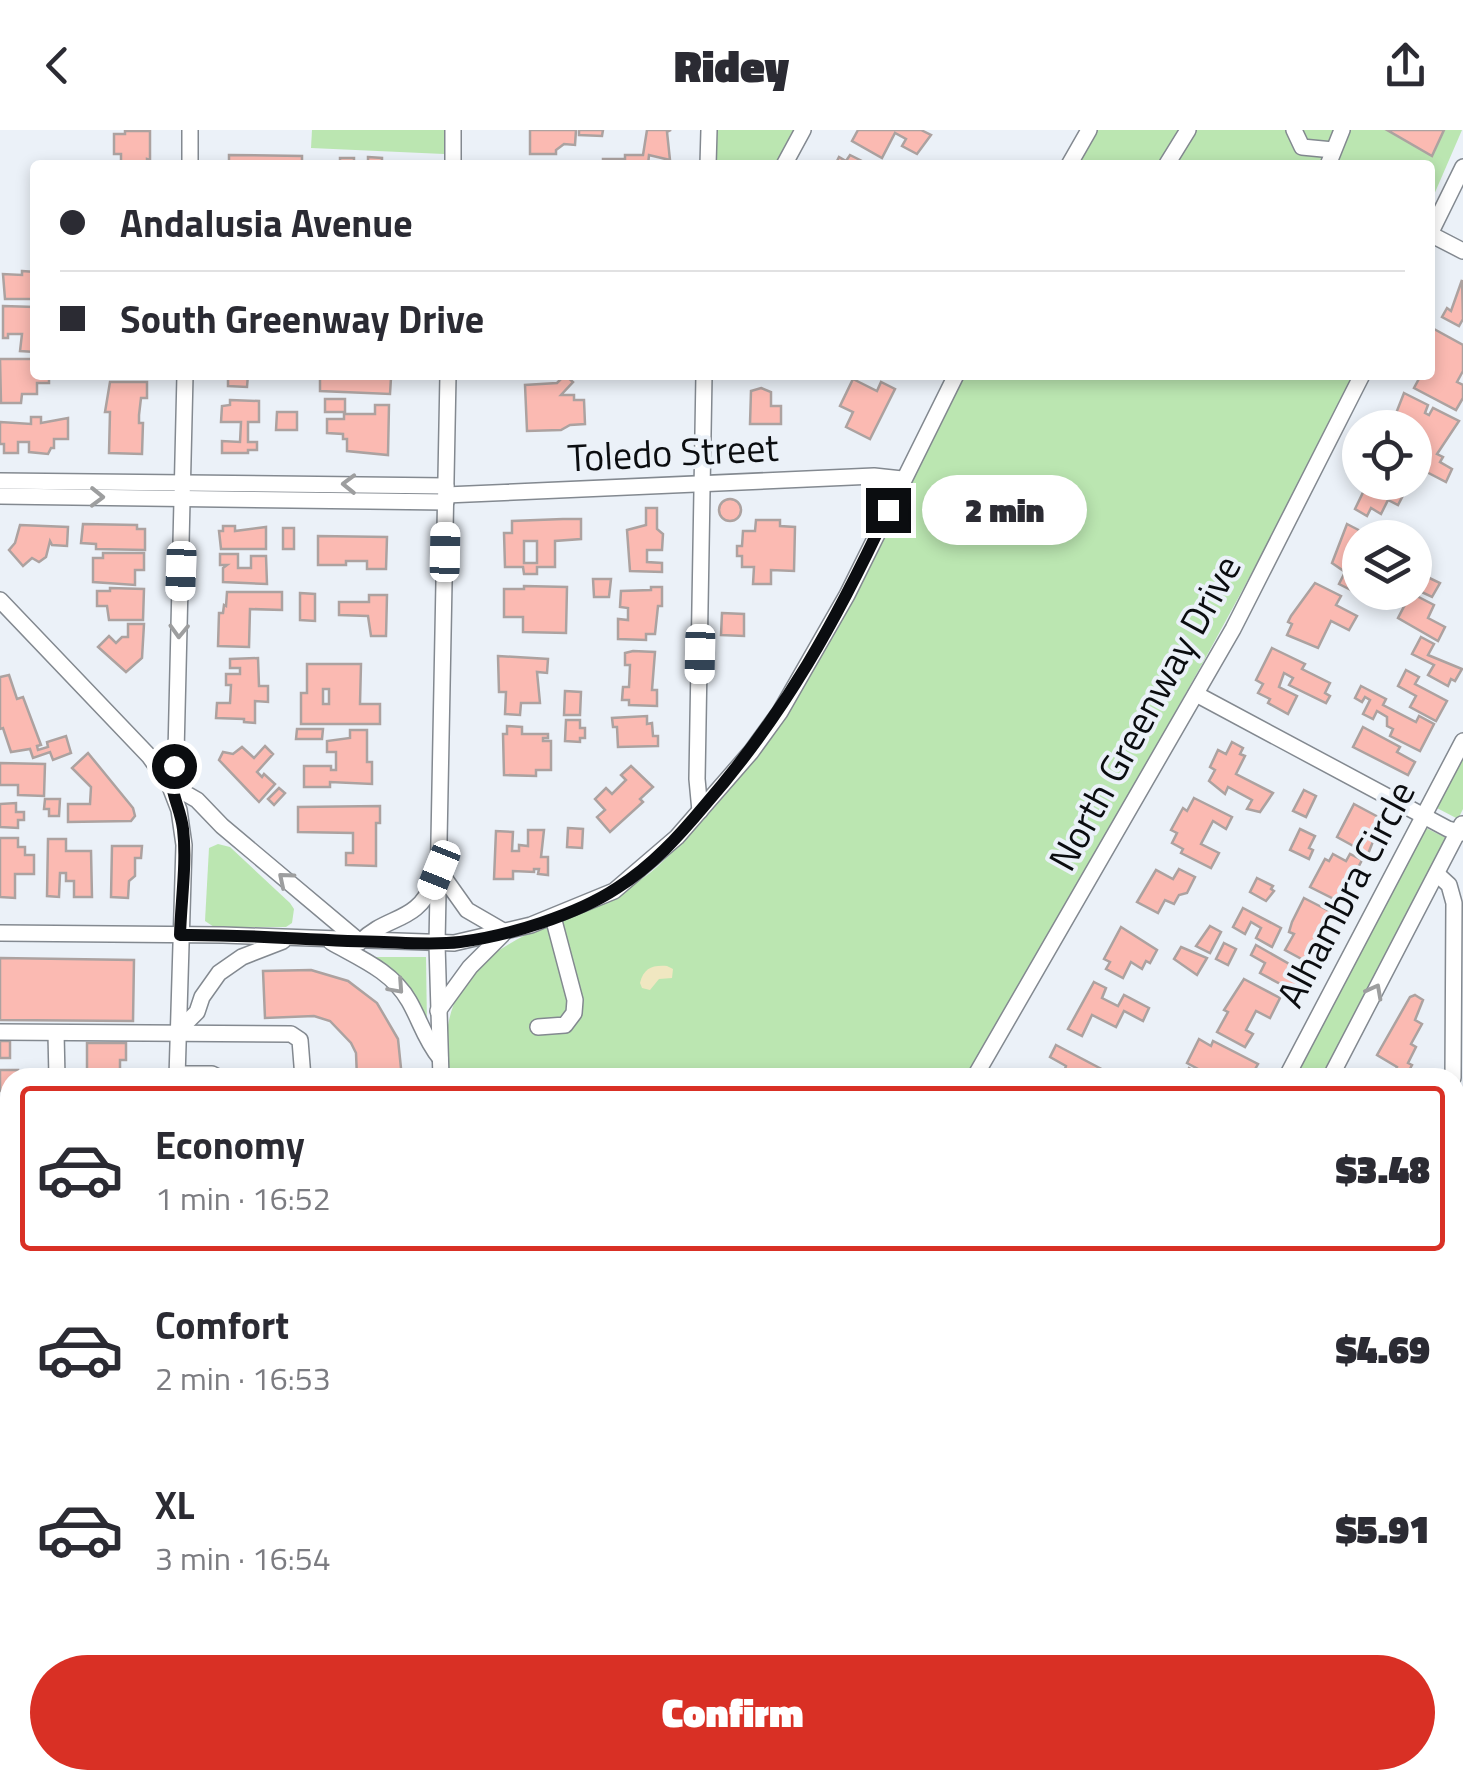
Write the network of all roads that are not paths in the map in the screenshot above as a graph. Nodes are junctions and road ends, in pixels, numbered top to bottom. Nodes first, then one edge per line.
1 (190, 130) edge
2 (453, 130) edge
3 (709, 130) edge
4 (803, 130) edge
5 (1088, 130) edge
6 (1188, 130) edge
7 (1294, 130) edge
8 (1342, 130) edge
9 (1330, 158) edge
10 (190, 160) edge
11 (452, 160) edge
12 (708, 160) edge
13 (787, 160) edge
14 (1072, 160) edge
15 (1169, 160) edge
16 (1463, 168) edge
17 (1435, 224) edge
18 (1435, 237) edge
19 (1463, 251) edge
20 (186, 380) edge
21 (448, 380) edge
22 (704, 380) edge
23 (953, 380) edge
24 (1359, 380) edge
25 (902, 479) junction
26 (0, 481) edge
27 (702, 482) junction
28 (183, 490) junction
29 (446, 494) junction
30 (0, 496) edge
31 (0, 600) edge
32 (1196, 694) junction
33 (1463, 742) edge
34 (169, 784) junction
35 (700, 812) junction
36 (1424, 816) junction
37 (1461, 829) edge
38 (439, 870) junction
39 (1436, 874) junction
40 (553, 917) junction
41 (505, 932) junction
42 (0, 933) edge
43 (180, 935) junction
44 (290, 938) junction
45 (327, 940) junction
46 (360, 942) junction
47 (437, 944) junction
48 (438, 1011) junction
49 (538, 1027) dead end
50 (0, 1032) edge
51 (177, 1032) junction
52 (56, 1033) junction
53 (440, 1058) junction
54 (56, 1068) edge
55 (177, 1068) edge
56 (303, 1068) edge
57 (440, 1068) edge
58 (980, 1068) edge
59 (1291, 1068) edge
60 (1335, 1068) edge
61 (1454, 1068) edge

1 - 10 street
2 - 11 street
3 - 12 street
4 - 13 street
5 - 14 street
6 - 15 street
7 - 9 street
8 - 9 street
16 - 17 street
18 - 19 street
20 - 28 street
21 - 29 street
22 - 27 street
23 - 25 street
24 - 32 street, North Greenway Drive
25 - 27 street, Toledo Street
25 - 35 street
26 - 28 street, Toledo Street
27 - 29 street, Toledo Street
27 - 35 street
28 - 29 street, Toledo Street
30 -> 28 street, Toledo Street
28 -> 34 street
29 - 38 street
31 - 34 street
32 - 36 street
32 - 58 street, North Greenway Drive
33 - 36 street, Alhambra Circle
34 - 43 street
46 -> 34 street
35 - 40 street
36 - 37 street
36 - 59 street, Alhambra Circle
37 - 39 street, Alhambra Circle
38 - 41 street
38 - 46 street
38 - 47 street
60 -> 39 street, Alhambra Circle
39 - 61 street
40 - 41 street
40 - 49 street
41 - 47 street
41 - 48 street
42 - 43 street
43 - 44 street
43 - 51 street
44 - 45 street
44 - 51 street
45 - 46 street
45 -> 53 street
46 - 47 street
47 - 48 street
48 - 53 street
50 - 52 street
51 - 52 street
51 - 55 street
51 - 56 street
52 - 54 street
53 - 57 street

